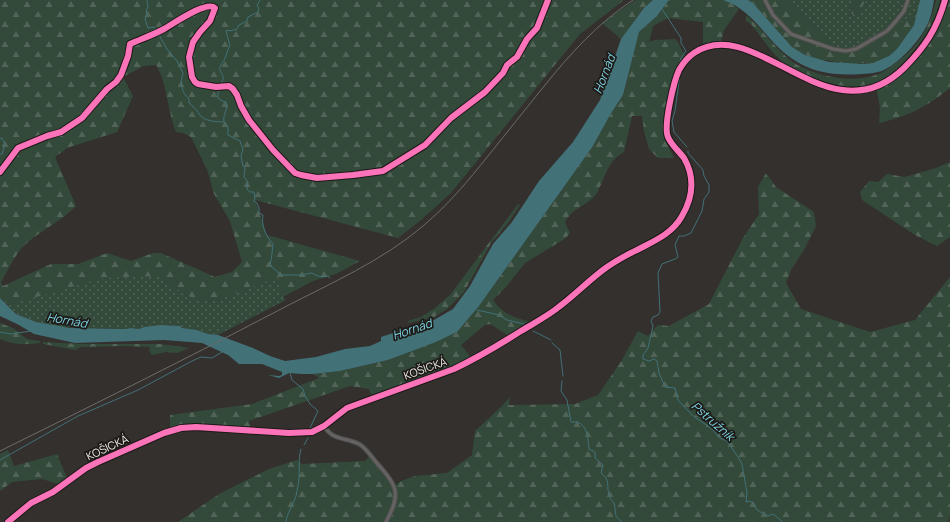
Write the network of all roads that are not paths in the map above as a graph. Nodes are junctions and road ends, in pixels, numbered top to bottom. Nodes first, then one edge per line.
1 (765, 0) edge
2 (908, 0) edge
3 (945, 0) edge
4 (324, 426) junction
5 (8, 522) edge
6 (386, 522) edge

1 - 2 street
3 - 4 street, KOŠICKÁ
4 - 5 street, KOŠICKÁ
4 - 6 street

